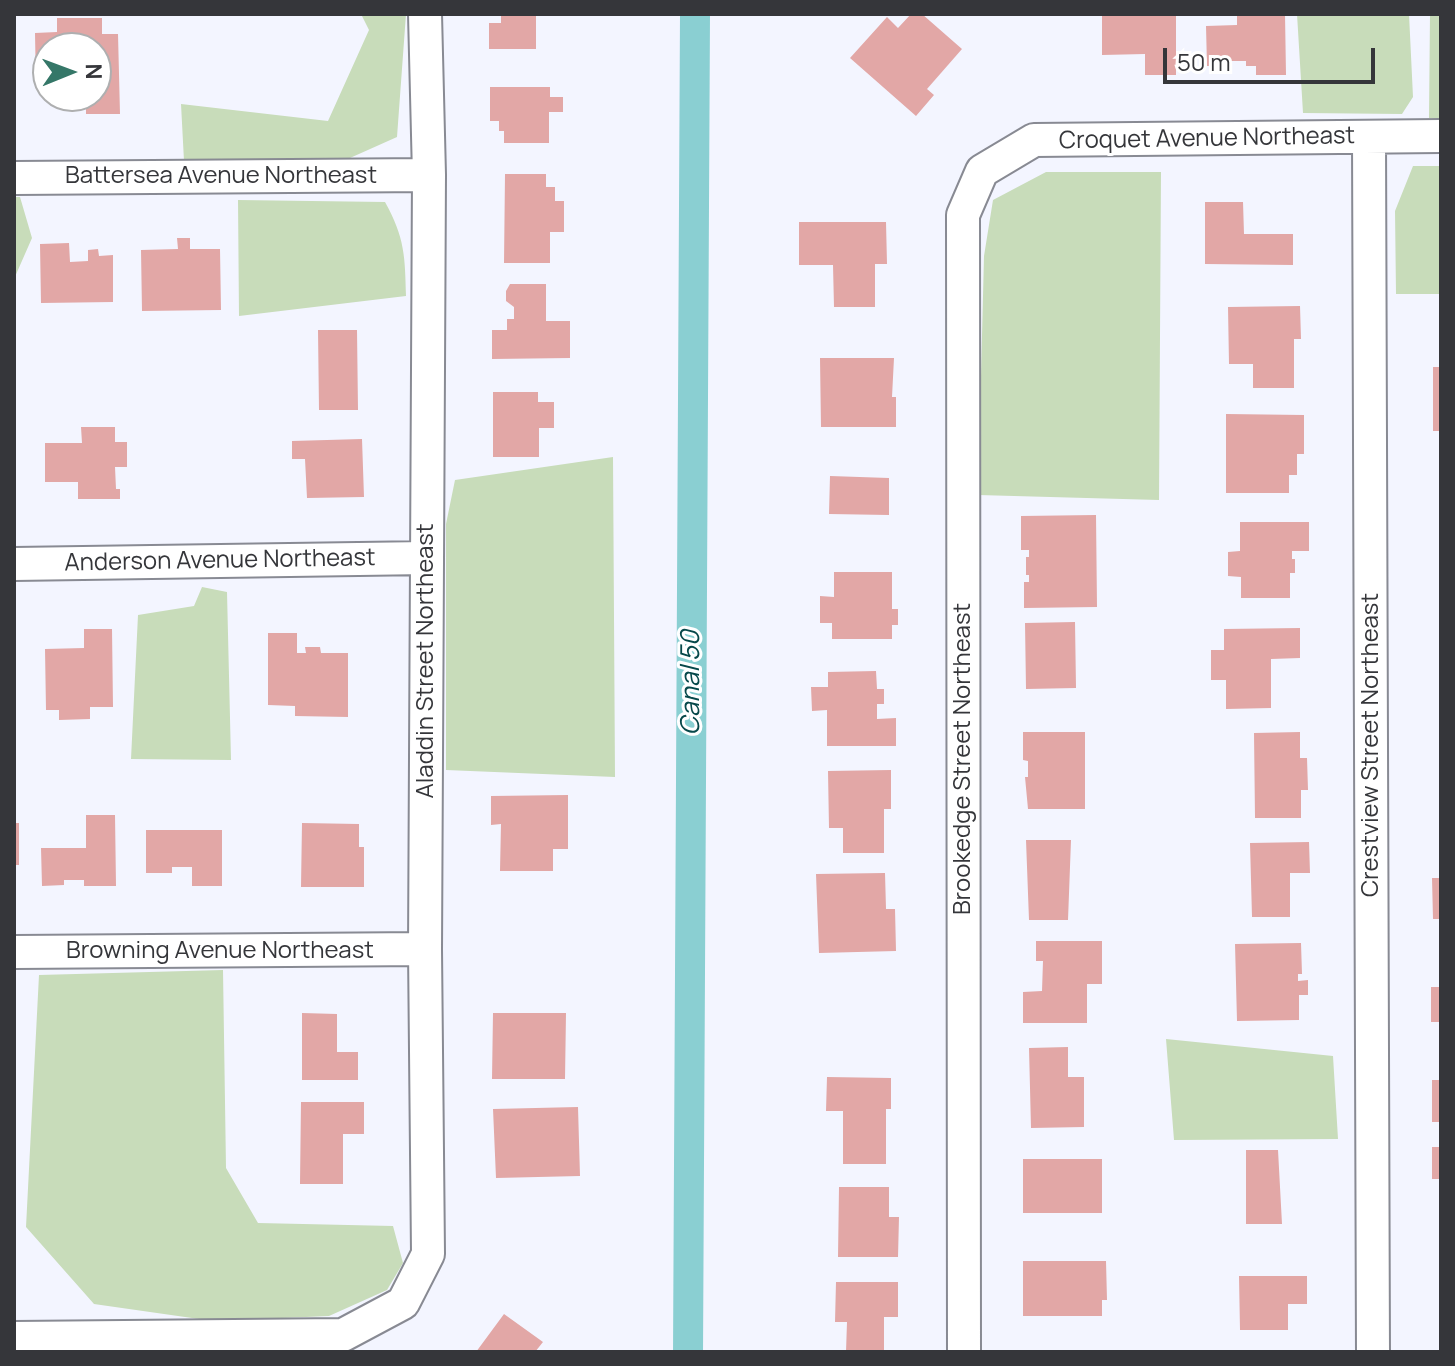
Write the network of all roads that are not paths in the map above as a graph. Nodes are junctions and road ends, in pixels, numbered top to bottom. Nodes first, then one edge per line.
1 (425, 14) edge
2 (1441, 136) edge
3 (1369, 137) junction
4 (982, 171) joint
5 (429, 175) junction
6 (14, 178) edge
7 (427, 558) junction
8 (14, 564) edge
9 (425, 949) junction
10 (14, 952) edge
11 (14, 1338) edge
12 (964, 1352) edge
13 (1373, 1352) edge

1 - 5 street, Aladdin Street Northeast
2 - 3 street, Croquet Avenue Northeast
3 - 4 street, Croquet Avenue Northeast
3 - 13 street, Crestview Street Northeast
4 - 12 street, Brookedge Street Northeast
5 - 6 street, Battersea Avenue Northeast
5 - 7 street, Aladdin Street Northeast
7 - 8 street, Anderson Avenue Northeast
7 - 9 street, Aladdin Street Northeast
9 - 10 street, Browning Avenue Northeast
9 - 11 street, Aladdin Street Northeast

